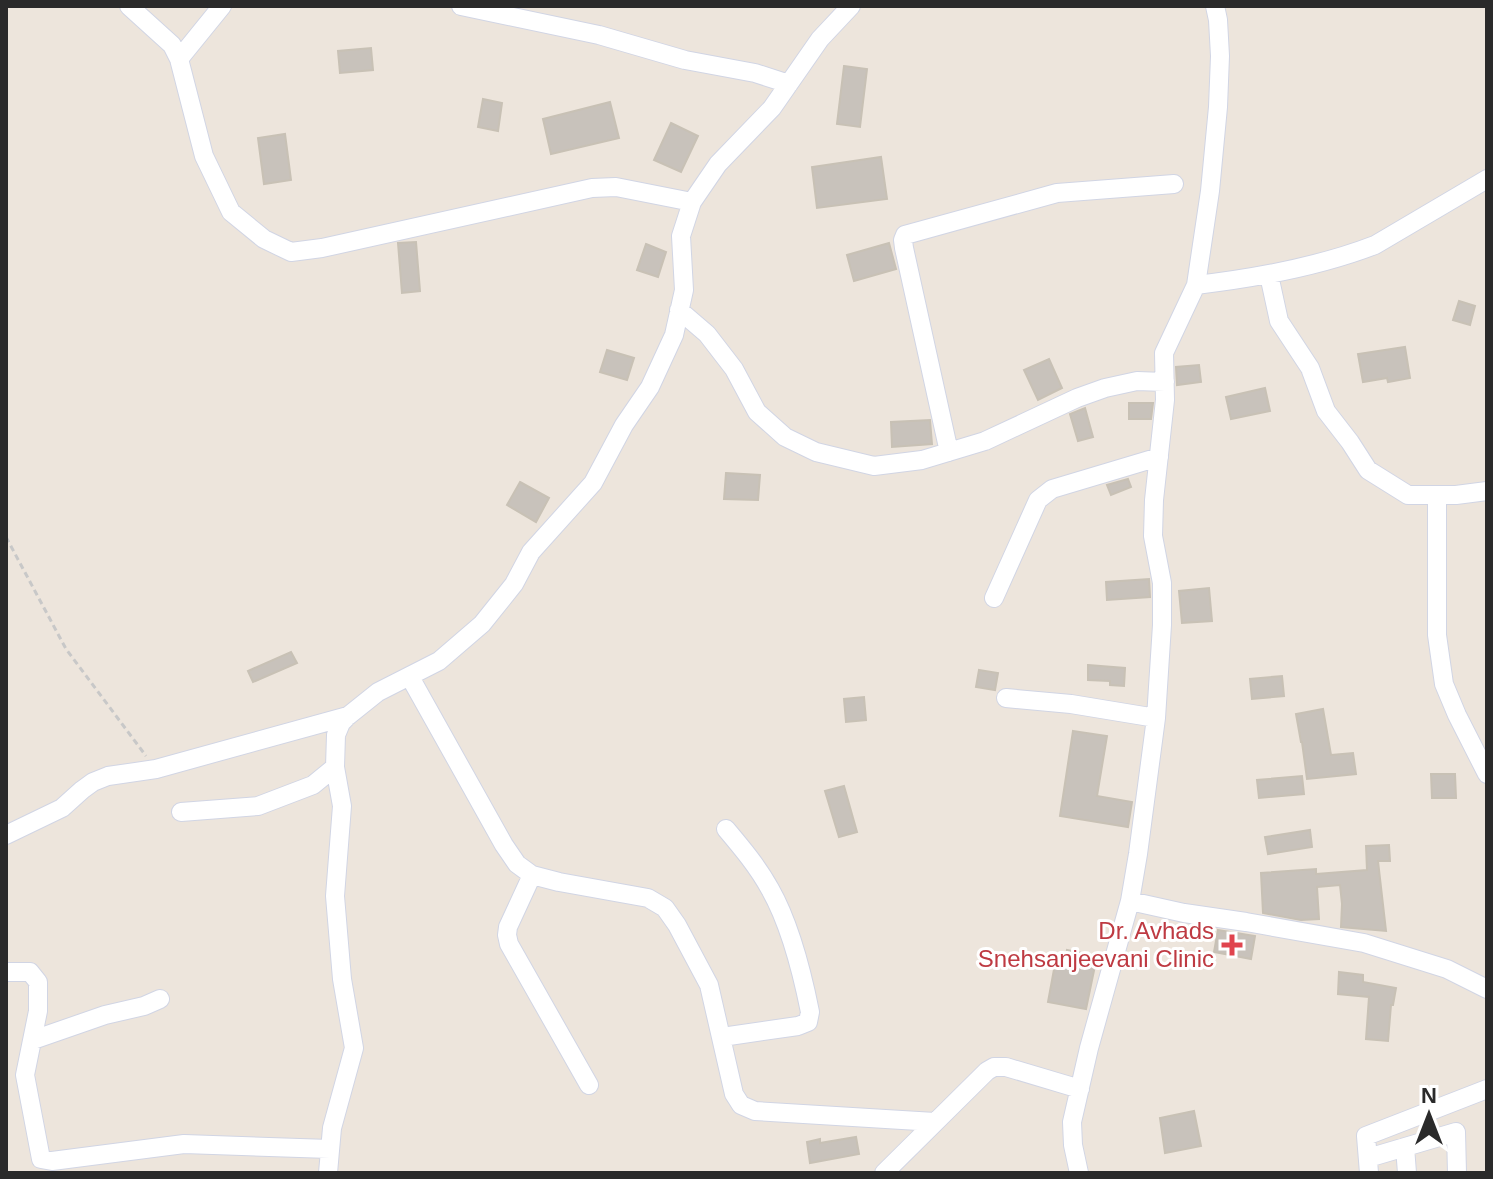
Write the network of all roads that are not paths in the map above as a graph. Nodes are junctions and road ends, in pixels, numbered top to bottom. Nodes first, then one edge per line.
1 (129, 6) edge
2 (222, 6) edge
3 (461, 6) edge
4 (851, 6) edge
5 (1215, 6) edge
6 (179, 59) junction
7 (789, 84) junction
8 (1487, 179) edge
9 (1174, 184) dead end
10 (692, 202) junction
11 (1269, 275) junction
12 (1196, 285) junction
13 (679, 310) junction
14 (1165, 382) junction
15 (949, 452) junction
16 (1159, 457) junction
17 (1487, 491) edge
18 (1437, 495) junction
19 (994, 598) dead end
20 (410, 677) junction
21 (1006, 698) dead end
22 (348, 716) junction
23 (1156, 718) junction
24 (335, 767) junction
25 (1487, 774) edge
26 (181, 812) dead end
27 (726, 829) dead end
28 (6, 835) edge
29 (532, 875) junction
30 (1130, 901) junction
31 (6, 972) edge
32 (1487, 989) edge
33 (160, 999) dead end
34 (722, 1037) junction
35 (33, 1040) junction
36 (589, 1085) dead end
37 (1080, 1089) junction
38 (1487, 1089) edge
39 (935, 1122) junction
40 (1405, 1147) junction
41 (330, 1149) junction
42 (1368, 1165) edge
43 (328, 1173) edge
44 (884, 1173) edge
45 (1079, 1173) edge
46 (1407, 1173) edge
47 (1457, 1173) edge

1 - 6 street
2 - 6 street
3 - 7 street
4 - 7 street
5 - 12 street
6 - 10 street
7 - 10 street
8 - 11 street
9 - 15 street
10 - 13 street
11 - 12 street
11 - 18 street
12 - 14 street
13 - 15 street
13 - 20 street
14 - 15 street
14 - 16 street
16 - 19 street
16 - 23 street
17 - 18 street
18 - 25 street
20 - 22 street
20 - 29 street
21 - 23 street
22 - 24 street
22 - 28 street
23 - 30 street
24 - 26 street
24 - 41 street
27 - 34 street
29 - 34 street
29 - 36 street
30 - 32 street
30 - 37 street
31 - 35 street
33 - 35 street
34 - 39 street
35 - 41 street
37 - 39 street
37 - 45 street
38 - 42 street
39 - 44 street
40 - 42 street
40 - 46 street
40 - 47 street
41 - 43 street

